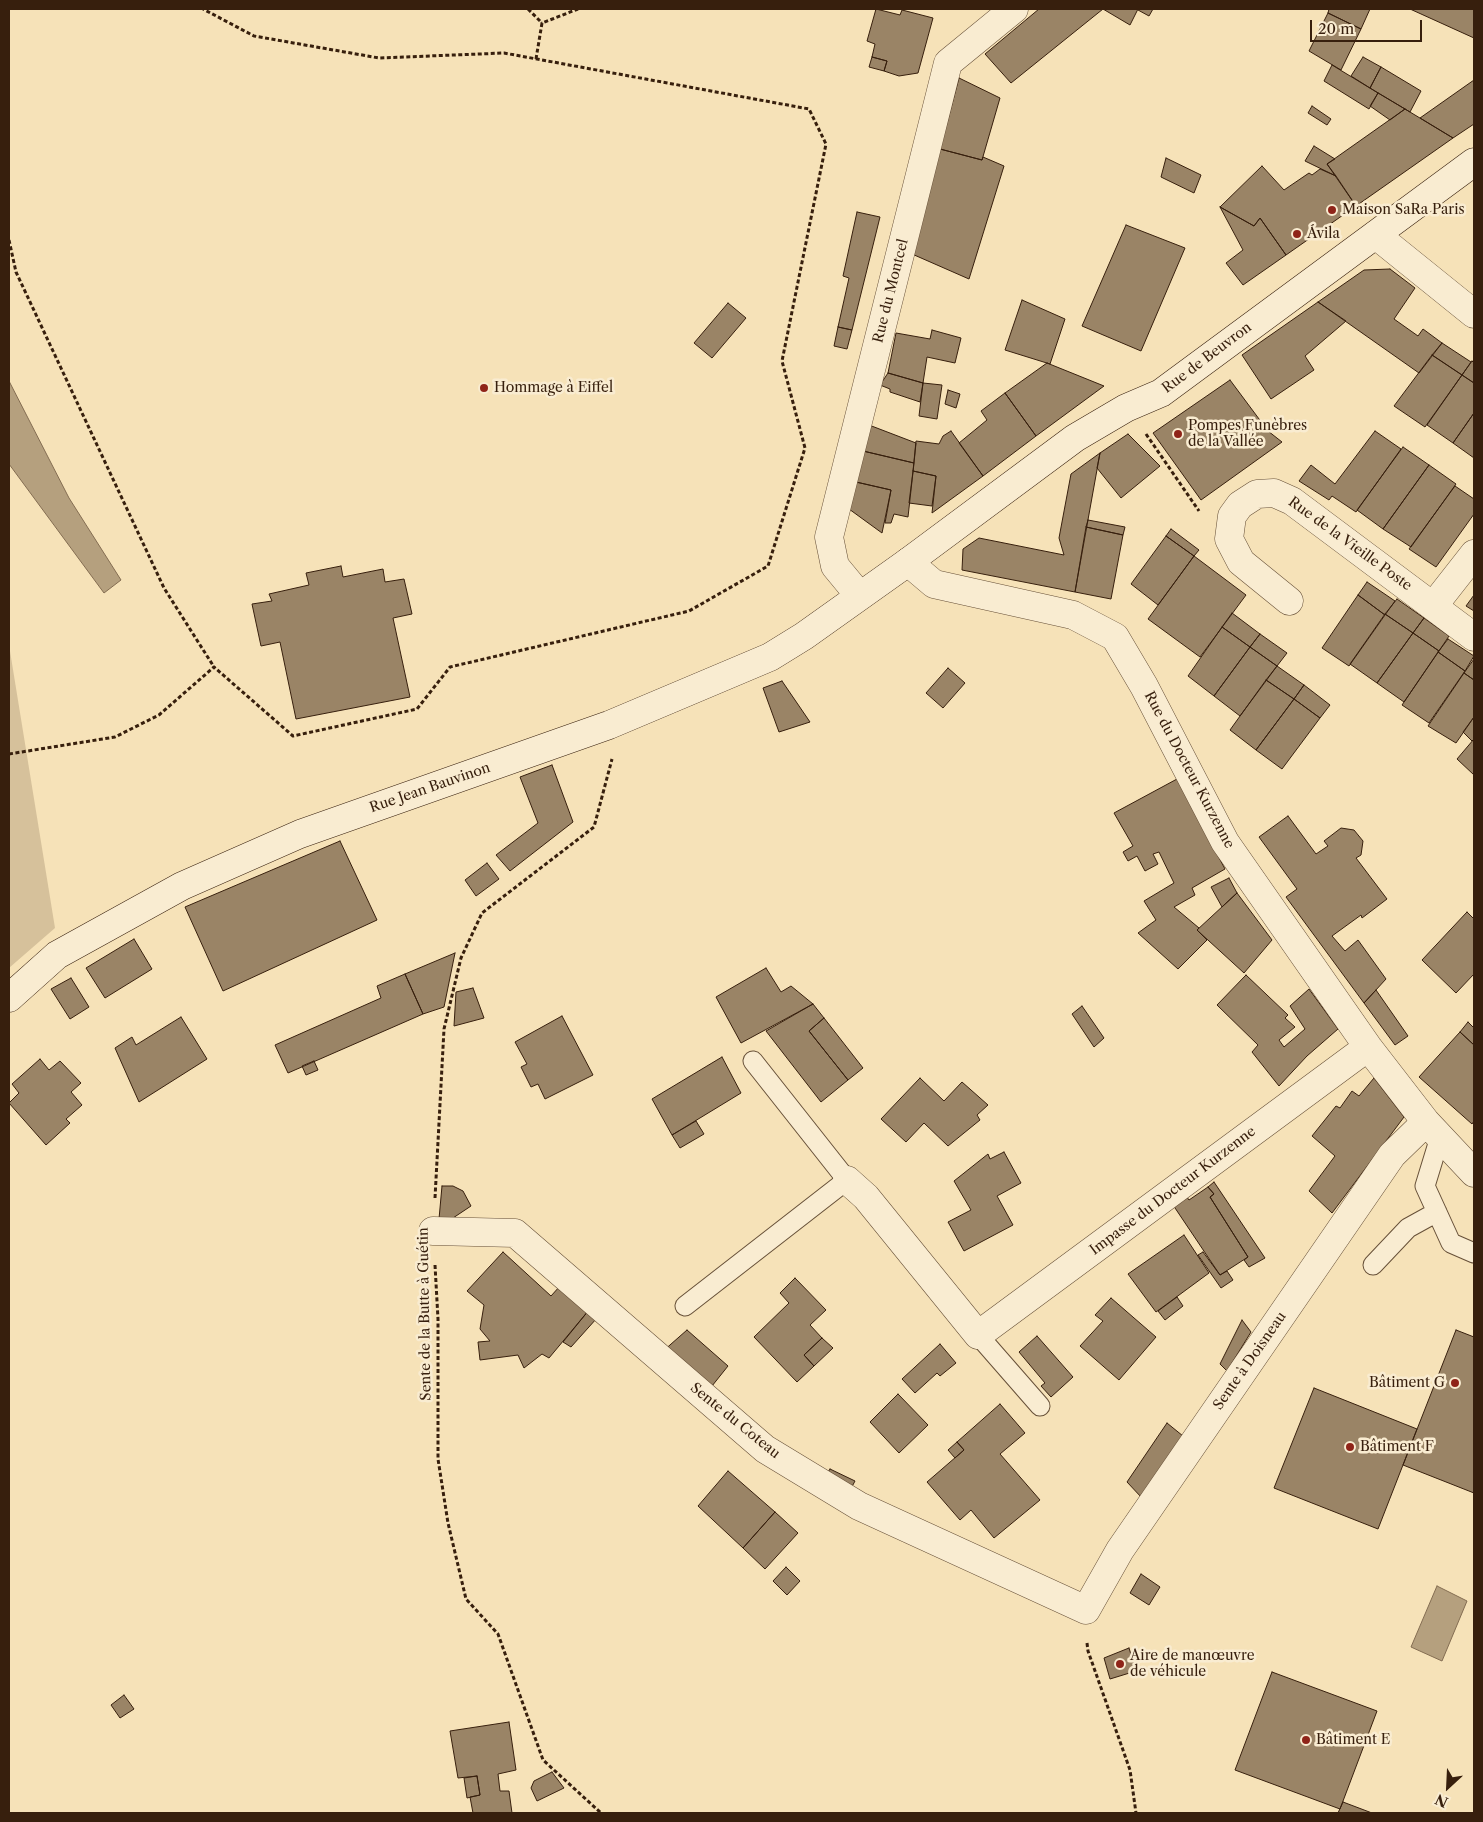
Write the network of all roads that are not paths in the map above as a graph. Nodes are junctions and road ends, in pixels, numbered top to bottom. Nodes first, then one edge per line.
1 (1014, 9) edge
2 (1474, 162) edge
3 (1376, 235) junction
4 (1474, 314) edge
5 (1474, 554) edge
6 (908, 562) junction
7 (859, 595) junction
8 (1289, 601) dead end
9 (1434, 605) junction
10 (1474, 637) edge
11 (9, 998) edge
12 (1368, 1048) junction
13 (753, 1061) dead end
14 (1448, 1139) edge
15 (1474, 1173) edge
16 (847, 1180) junction
17 (1437, 1212) junction
18 (433, 1231) road end
19 (1474, 1253) edge
20 (1373, 1265) dead end
21 (685, 1306) dead end
22 (978, 1335) junction
23 (1040, 1406) dead end
24 (1086, 1610) joint

1 - 7 street, Rue du Montcel
2 - 3 street, Rue de Beuvron
3 - 4 street
3 - 6 street, Rue de Beuvron
5 - 9 street
6 - 7 street, Rue de Beuvron
6 - 12 street, Rue du Docteur Kurzenne
7 - 11 street, Rue Jean Bauvinon
8 - 9 street, Rue de la Vieille Poste
9 - 10 street, Rue de la Vieille Poste
12 - 14 street, Rue du Docteur Kurzenne
12 - 22 street, Impasse du Docteur Kurzenne
13 - 16 lane
14 - 15 street, Rue du Docteur Kurzenne
14 - 17 lane
14 - 24 street, Sente à Doisneau
16 - 21 lane
16 - 22 street
17 - 19 lane
17 - 20 lane
18 - 24 street, Sente du Coteau
22 - 23 lane

